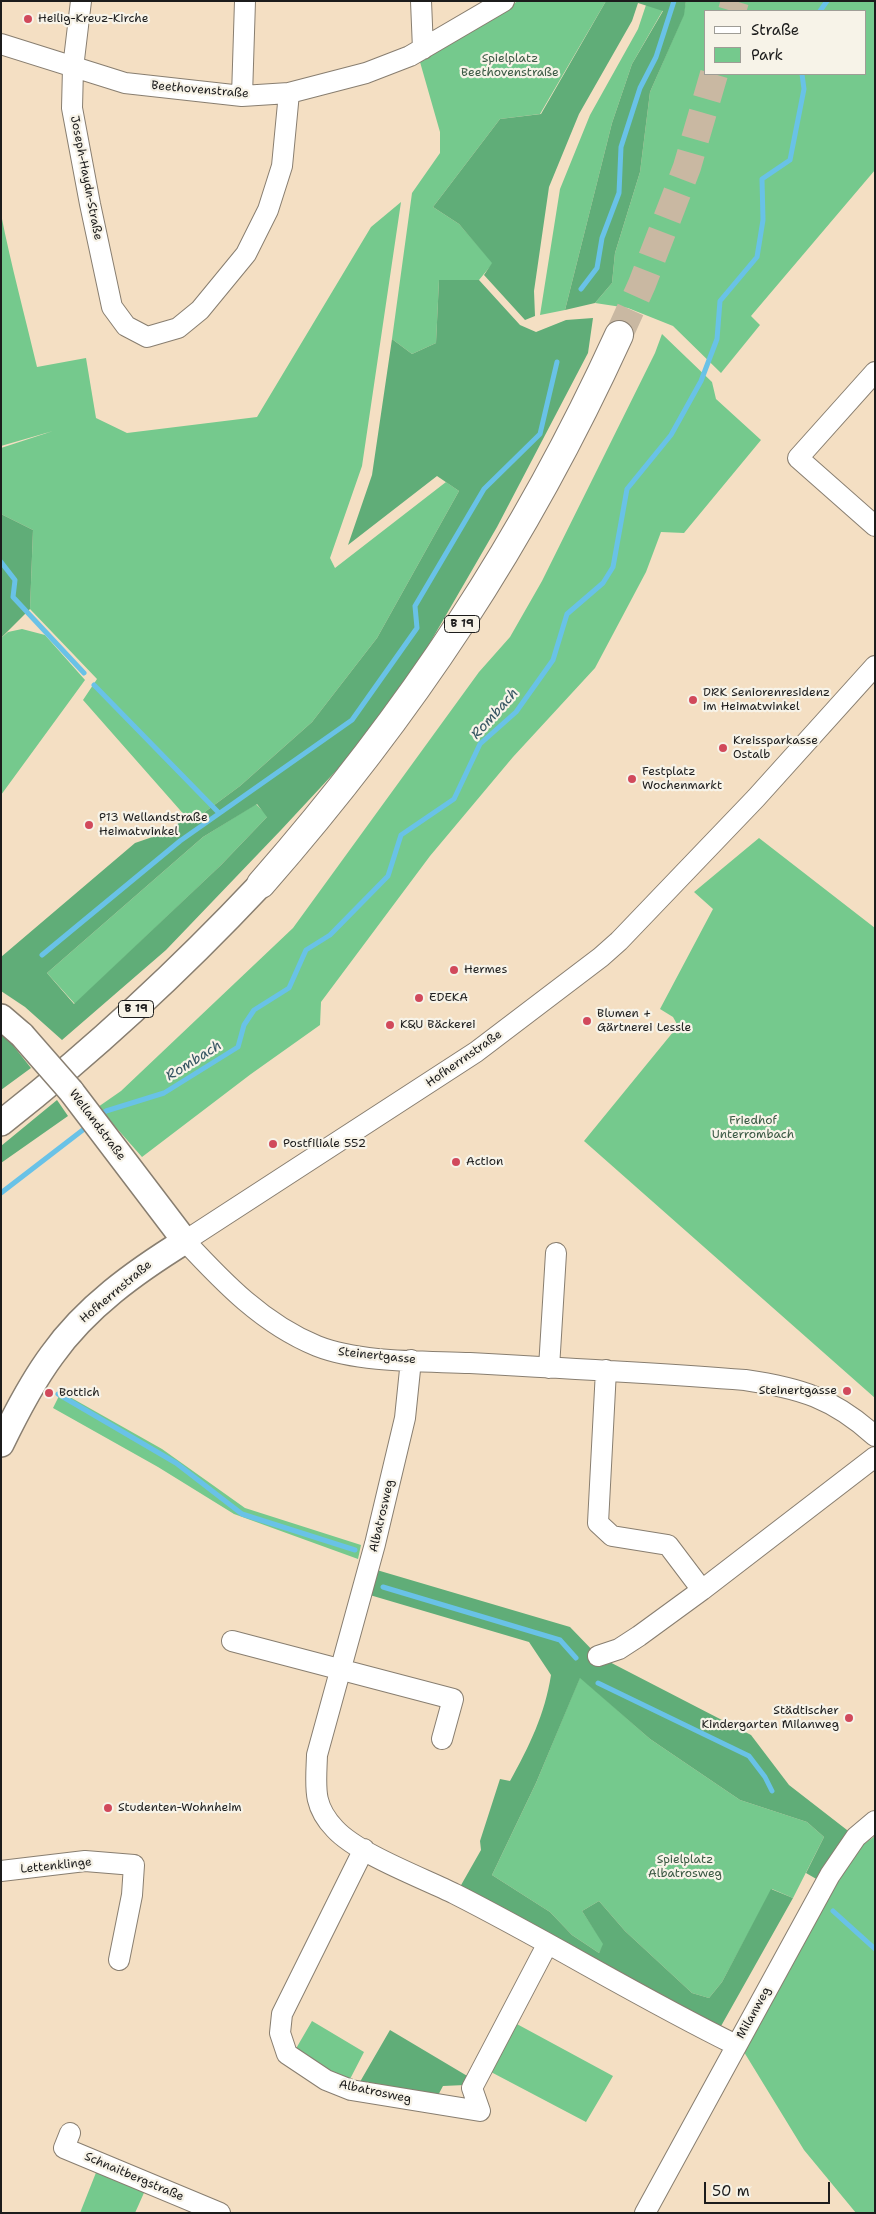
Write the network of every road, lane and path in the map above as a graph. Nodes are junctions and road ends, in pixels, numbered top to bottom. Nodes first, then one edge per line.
1 (82, 1) edge
2 (246, 1) edge
3 (421, 1) edge
4 (504, 1) edge
5 (1, 44) edge
6 (423, 49) junction
7 (74, 68) junction
8 (289, 93) junction
9 (242, 96) junction
10 (619, 335) tunnel mouth
11 (875, 372) edge
12 (875, 526) edge
13 (875, 666) edge
14 (261, 884) joint
15 (1, 1017) edge
16 (1, 1124) edge
17 (184, 1241) junction
18 (556, 1253) dead end
19 (411, 1360) junction
20 (549, 1368) junction
21 (606, 1370) junction
22 (875, 1436) edge
23 (1, 1444) edge
24 (875, 1457) edge
25 (702, 1590) junction
26 (232, 1641) dead end
27 (598, 1656) dead end
28 (342, 1669) junction
29 (442, 1739) dead end
30 (875, 1821) edge
31 (364, 1849) junction
32 (1, 1871) edge
33 (547, 1944) junction
34 (119, 1960) dead end
35 (736, 2045) junction
36 (70, 2133) dead end
37 (220, 2213) edge
38 (645, 2213) edge

1 - 7 street, Joseph-Haydn-Straße
2 - 9 street
3 - 6 street
4 - 6 street, Beethovenstraße
5 - 7 street, Beethovenstraße
6 - 8 street, Beethovenstraße
7 - 8 street, Joseph-Haydn-Straße
7 - 9 street, Beethovenstraße
8 - 9 street, Beethovenstraße
10 - 14 highway, B 19
11 - 12 street
13 - 17 street, Hofherrnstraße
14 - 16 main road, B 19
15 - 17 main road, Wellandstraße, bridge
17 - 19 street, Steinertgasse
17 - 23 main road, Hofherrnstraße
18 - 20 street
19 - 20 street, Steinertgasse
19 - 28 street, Albatrosweg
20 - 21 street, Steinertgasse
21 - 22 street, Steinertgasse
21 - 25 street
24 - 25 street
25 - 27 street
26 - 28 street
28 - 29 street
28 - 31 street, Albatrosweg
30 - 35 street, Milanweg
31 - 33 street, Albatrosweg
31 - 33 street, Albatrosweg
32 - 34 street, Lettenklinge
33 - 35 street, Albatrosweg
35 - 38 street, Milanweg
36 - 37 street, Schnaitbergstraße

